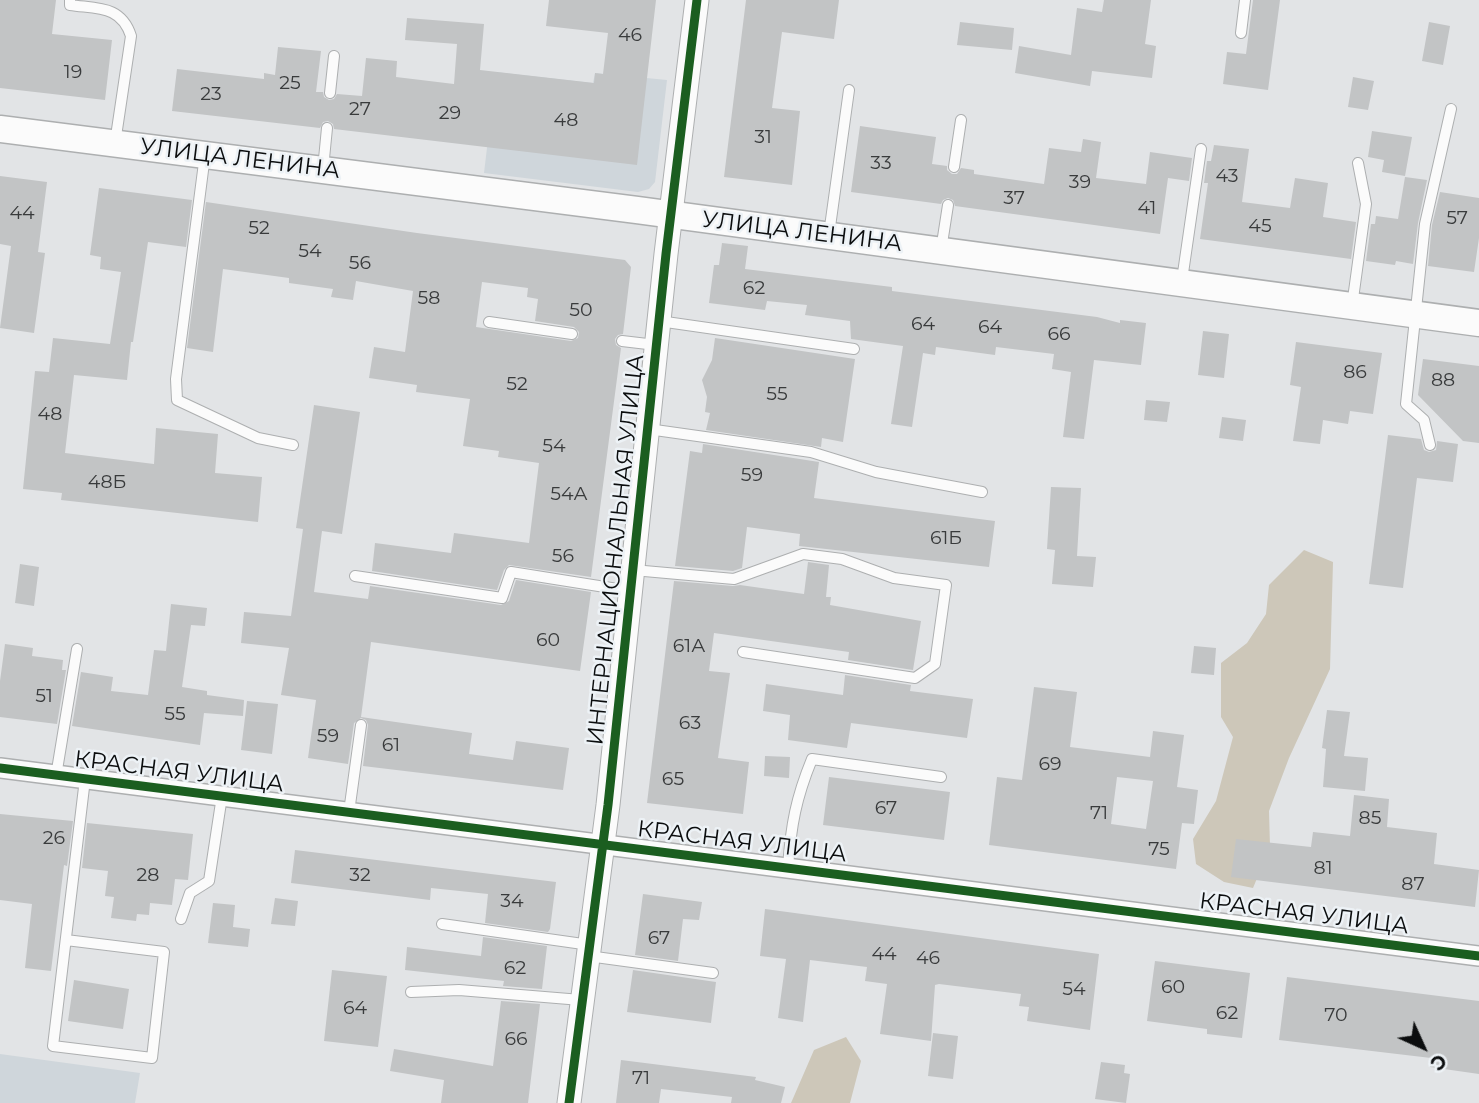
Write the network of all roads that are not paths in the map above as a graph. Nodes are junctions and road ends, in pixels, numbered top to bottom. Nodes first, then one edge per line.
1 (70, 0) edge
2 (697, 0) edge
3 (1245, 0) edge
4 (1241, 33) dead end
5 (334, 56) dead end
6 (849, 90) dead end
7 (330, 93) dead end
8 (1451, 109) dead end
9 (961, 120) dead end
10 (327, 128) dead end
11 (0, 129) edge
12 (115, 143) junction
13 (1201, 149) dead end
14 (205, 155) junction
15 (1359, 163) dead end
16 (954, 167) dead end
17 (323, 170) junction
18 (948, 205) dead end
19 (671, 214) junction
20 (828, 235) junction
21 (941, 250) junction
22 (1181, 284) junction
23 (1352, 306) junction
24 (1416, 315) junction
25 (489, 321) dead end
26 (659, 321) junction
27 (1479, 322) edge
28 (572, 334) dead end
29 (622, 341) dead end
30 (657, 346) junction
31 (854, 349) dead end
32 (648, 429) junction
33 (293, 445) dead end
34 (1430, 445) dead end
35 (982, 492) dead end
36 (355, 576) dead end
37 (632, 580) junction
38 (77, 649) dead end
39 (743, 652) dead end
40 (361, 725) dead end
41 (0, 768) edge
42 (56, 776) junction
43 (942, 777) dead end
44 (85, 779) junction
45 (222, 796) junction
46 (349, 812) junction
47 (603, 844) junction
48 (788, 867) junction
49 (181, 919) dead end
50 (442, 924) dead end
51 (66, 940) junction
52 (589, 950) junction
53 (1479, 956) edge
54 (713, 974) dead end
55 (411, 992) dead end
56 (583, 1000) junction
57 (569, 1103) edge

1 - 12 lane
2 - 19 street, ИНТЕРНАЦИОНАЛЬНАЯ УЛИЦА
3 - 4 lane
5 - 7 lane
6 - 20 lane
8 - 24 lane
9 - 16 lane
10 - 17 lane
11 - 12 main road, УЛИЦА ЛЕНИНА
12 - 14 main road, УЛИЦА ЛЕНИНА
13 - 22 lane
14 - 17 main road, УЛИЦА ЛЕНИНА
14 - 33 lane
15 - 23 lane
17 - 19 main road, УЛИЦА ЛЕНИНА
18 - 21 lane
19 - 20 main road, УЛИЦА ЛЕНИНА
19 - 26 street, ИНТЕРНАЦИОНАЛЬНАЯ УЛИЦА
20 - 21 main road, УЛИЦА ЛЕНИНА
21 - 22 main road, УЛИЦА ЛЕНИНА
22 - 23 main road, УЛИЦА ЛЕНИНА
23 - 24 main road, УЛИЦА ЛЕНИНА
24 - 27 main road, УЛИЦА ЛЕНИНА
24 - 34 lane
25 - 28 lane
26 - 30 street, ИНТЕРНАЦИОНАЛЬНАЯ УЛИЦА
26 - 31 lane
29 - 30 lane
30 - 32 street, ИНТЕРНАЦИОНАЛЬНАЯ УЛИЦА
32 - 35 lane
32 - 37 street, ИНТЕРНАЦИОНАЛЬНАЯ УЛИЦА
36 - 37 lane
37 - 39 lane
37 - 47 street, ИНТЕРНАЦИОНАЛЬНАЯ УЛИЦА
38 - 42 lane
40 - 46 lane
41 - 42 street, КРАСНАЯ УЛИЦА
42 - 44 street, КРАСНАЯ УЛИЦА
43 - 48 lane
44 - 45 street, КРАСНАЯ УЛИЦА
44 - 51 lane
45 - 46 street, КРАСНАЯ УЛИЦА
45 - 49 lane
46 - 47 street, КРАСНАЯ УЛИЦА
47 - 48 street, КРАСНАЯ УЛИЦА
47 - 52 street, ИНТЕРНАЦИОНАЛЬНАЯ УЛИЦА
48 - 53 street, КРАСНАЯ УЛИЦА
50 - 52 lane
51 - 51 lane
52 - 54 lane
52 - 56 street, ИНТЕРНАЦИОНАЛЬНАЯ УЛИЦА
55 - 56 lane
56 - 57 street, ИНТЕРНАЦИОНАЛЬНАЯ УЛИЦА

